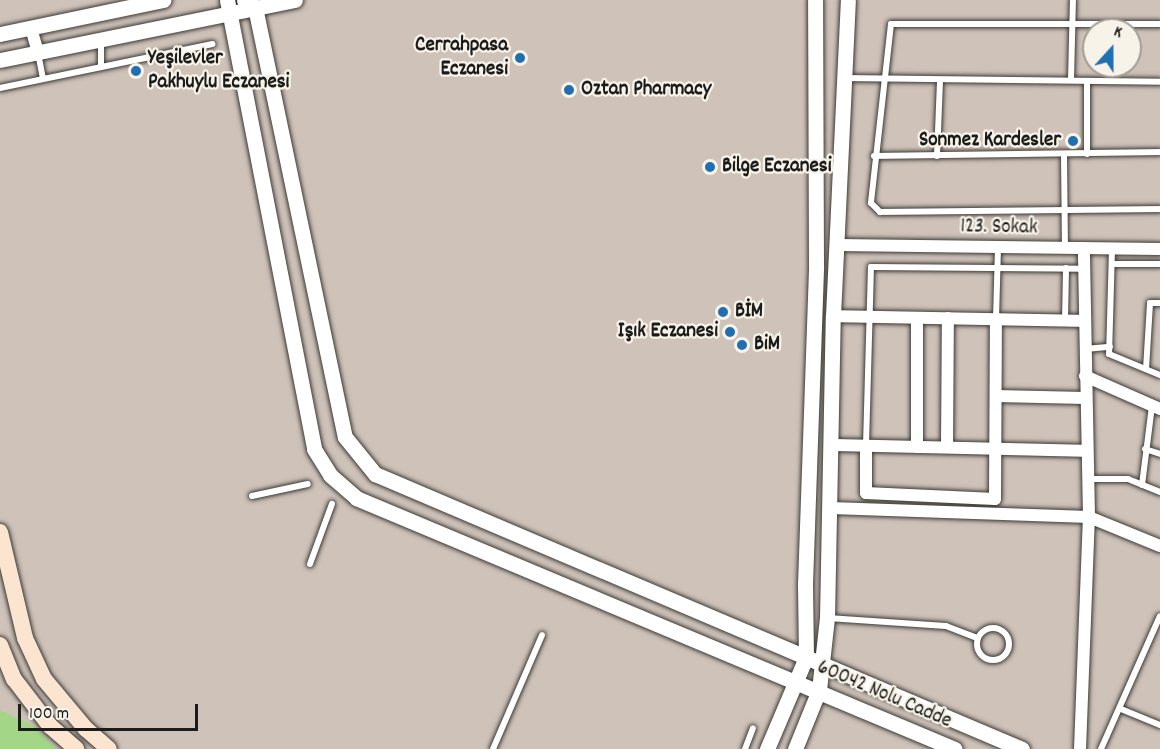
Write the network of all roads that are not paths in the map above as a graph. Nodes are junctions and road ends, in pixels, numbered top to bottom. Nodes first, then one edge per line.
1 (163, 0) edge
2 (295, 0) edge
3 (815, 0) edge
4 (848, 0) edge
5 (1072, 0) edge
6 (249, 4) edge
7 (229, 6) edge
8 (1072, 24) junction
9 (1160, 24) edge
10 (31, 28) junction
11 (0, 34) edge
12 (101, 38) junction
13 (213, 44) dead end
14 (38, 52) junction
15 (0, 60) edge
16 (101, 67) junction
17 (846, 78) junction
18 (43, 79) junction
19 (1071, 80) junction
20 (884, 81) junction
21 (1087, 81) junction
22 (939, 82) junction
23 (1160, 82) edge
24 (0, 88) edge
25 (1160, 152) edge
26 (1088, 154) junction
27 (1064, 155) junction
28 (874, 156) junction
29 (937, 156) junction
30 (1065, 208) junction
31 (1160, 209) edge
32 (838, 245) junction
33 (998, 248) junction
34 (1065, 249) junction
35 (1084, 249) junction
36 (1112, 249) junction
37 (1160, 249) edge
38 (1112, 264) junction
39 (1160, 264) edge
40 (998, 267) junction
41 (1066, 268) junction
42 (1084, 269) junction
43 (1160, 303) edge
44 (833, 316) junction
45 (868, 317) junction
46 (917, 318) junction
47 (948, 318) junction
48 (996, 319) junction
49 (1065, 321) junction
50 (1083, 321) junction
51 (1110, 347) junction
52 (1084, 349) junction
53 (1146, 369) junction
54 (1160, 375) edge
55 (1085, 376) junction
56 (996, 396) junction
57 (1085, 398) junction
58 (1156, 407) edge
59 (830, 445) junction
60 (866, 446) junction
61 (917, 447) junction
62 (947, 447) junction
63 (996, 448) junction
64 (1145, 449) junction
65 (1087, 451) junction
66 (1160, 454) edge
67 (1088, 480) junction
68 (308, 484) dead end
69 (1142, 484) junction
70 (1160, 492) edge
71 (252, 496) dead end
72 (332, 504) dead end
73 (831, 508) junction
74 (1089, 517) junction
75 (0, 533) edge
76 (1160, 546) edge
77 (310, 564) dead end
78 (1160, 616) edge
79 (827, 618) junction
80 (542, 635) dead end
81 (1152, 635) junction
82 (977, 638) junction
83 (1160, 638) edge
84 (0, 645) edge
85 (806, 657) junction
86 (823, 666) junction
87 (7, 679) edge
88 (796, 680) junction
89 (819, 690) junction
90 (1121, 709) junction
91 (1160, 725) edge
92 (753, 728) dead end
93 (76, 749) edge
94 (109, 749) edge
95 (493, 749) edge
96 (745, 749) edge
97 (767, 749) edge
98 (795, 749) edge
99 (955, 749) edge
100 (1022, 749) edge
101 (1080, 749) edge
102 (1101, 749) edge

1 - 10 street
2 - 6 street
3 - 85 street
4 - 17 street
5 - 8 lane
6 - 7 street
6 - 85 street
7 - 12 street
7 - 88 street, 60042 Nolu Cadde
8 - 9 lane
8 - 19 lane
8 - 20 lane
10 - 11 street
10 - 14 street
12 - 14 street
12 - 16 lane
13 - 16 lane
14 - 15 street
14 - 18 lane
16 - 18 lane
17 - 20 lane
17 - 32 street
18 - 24 lane
19 - 21 lane
19 - 22 lane
20 - 22 lane
20 - 28 lane
21 - 23 lane
21 - 26 lane
22 - 29 lane
25 - 26 lane
26 - 27 lane
27 - 29 lane
27 - 30 lane
28 - 29 lane
28 - 30 lane
30 - 31 lane
30 - 34 lane
32 - 33 street, 123. Sokak
32 - 44 street
33 - 34 street, 123. Sokak
33 - 40 lane
34 - 35 street, 123. Sokak
35 - 36 street, 123. Sokak
35 - 42 street
36 - 37 street, 123. Sokak
36 - 38 lane
38 - 39 lane
38 - 51 lane
40 - 41 lane
40 - 45 lane
40 - 48 lane
41 - 42 lane
41 - 49 lane
42 - 50 street
43 - 53 lane
44 - 45 street
44 - 59 street
45 - 46 street
45 - 60 lane
46 - 47 street
46 - 61 street
47 - 48 street
47 - 62 street
48 - 49 street
48 - 56 street
49 - 50 street
50 - 52 street
51 - 52 lane
51 - 53 lane
52 - 55 street
53 - 54 lane
55 - 57 street
55 - 58 street
56 - 57 street
56 - 63 street
57 - 65 street
58 - 64 lane
59 - 60 street
59 - 73 street
60 - 61 street
60 - 63 street
61 - 62 street
62 - 63 street
63 - 65 street
64 - 66 lane
64 - 69 lane
65 - 67 street
67 - 69 lane
67 - 74 street
68 - 71 lane
69 - 70 lane
72 - 77 lane
73 - 74 street
73 - 79 street
74 - 76 street
74 - 101 street
75 - 94 main road
78 - 81 lane
79 - 82 lane
79 - 86 street
80 - 95 lane
81 - 83 lane
81 - 90 lane
82 - 82 lane
84 - 87 main road
85 - 86 street
85 - 88 street
86 - 89 street
86 - 100 street
87 - 93 main road
88 - 89 street, 60042 Nolu Cadde
88 - 97 street
89 - 98 street
89 - 99 street, 60042 Nolu Cadde
90 - 91 lane
90 - 102 lane
92 - 96 lane

